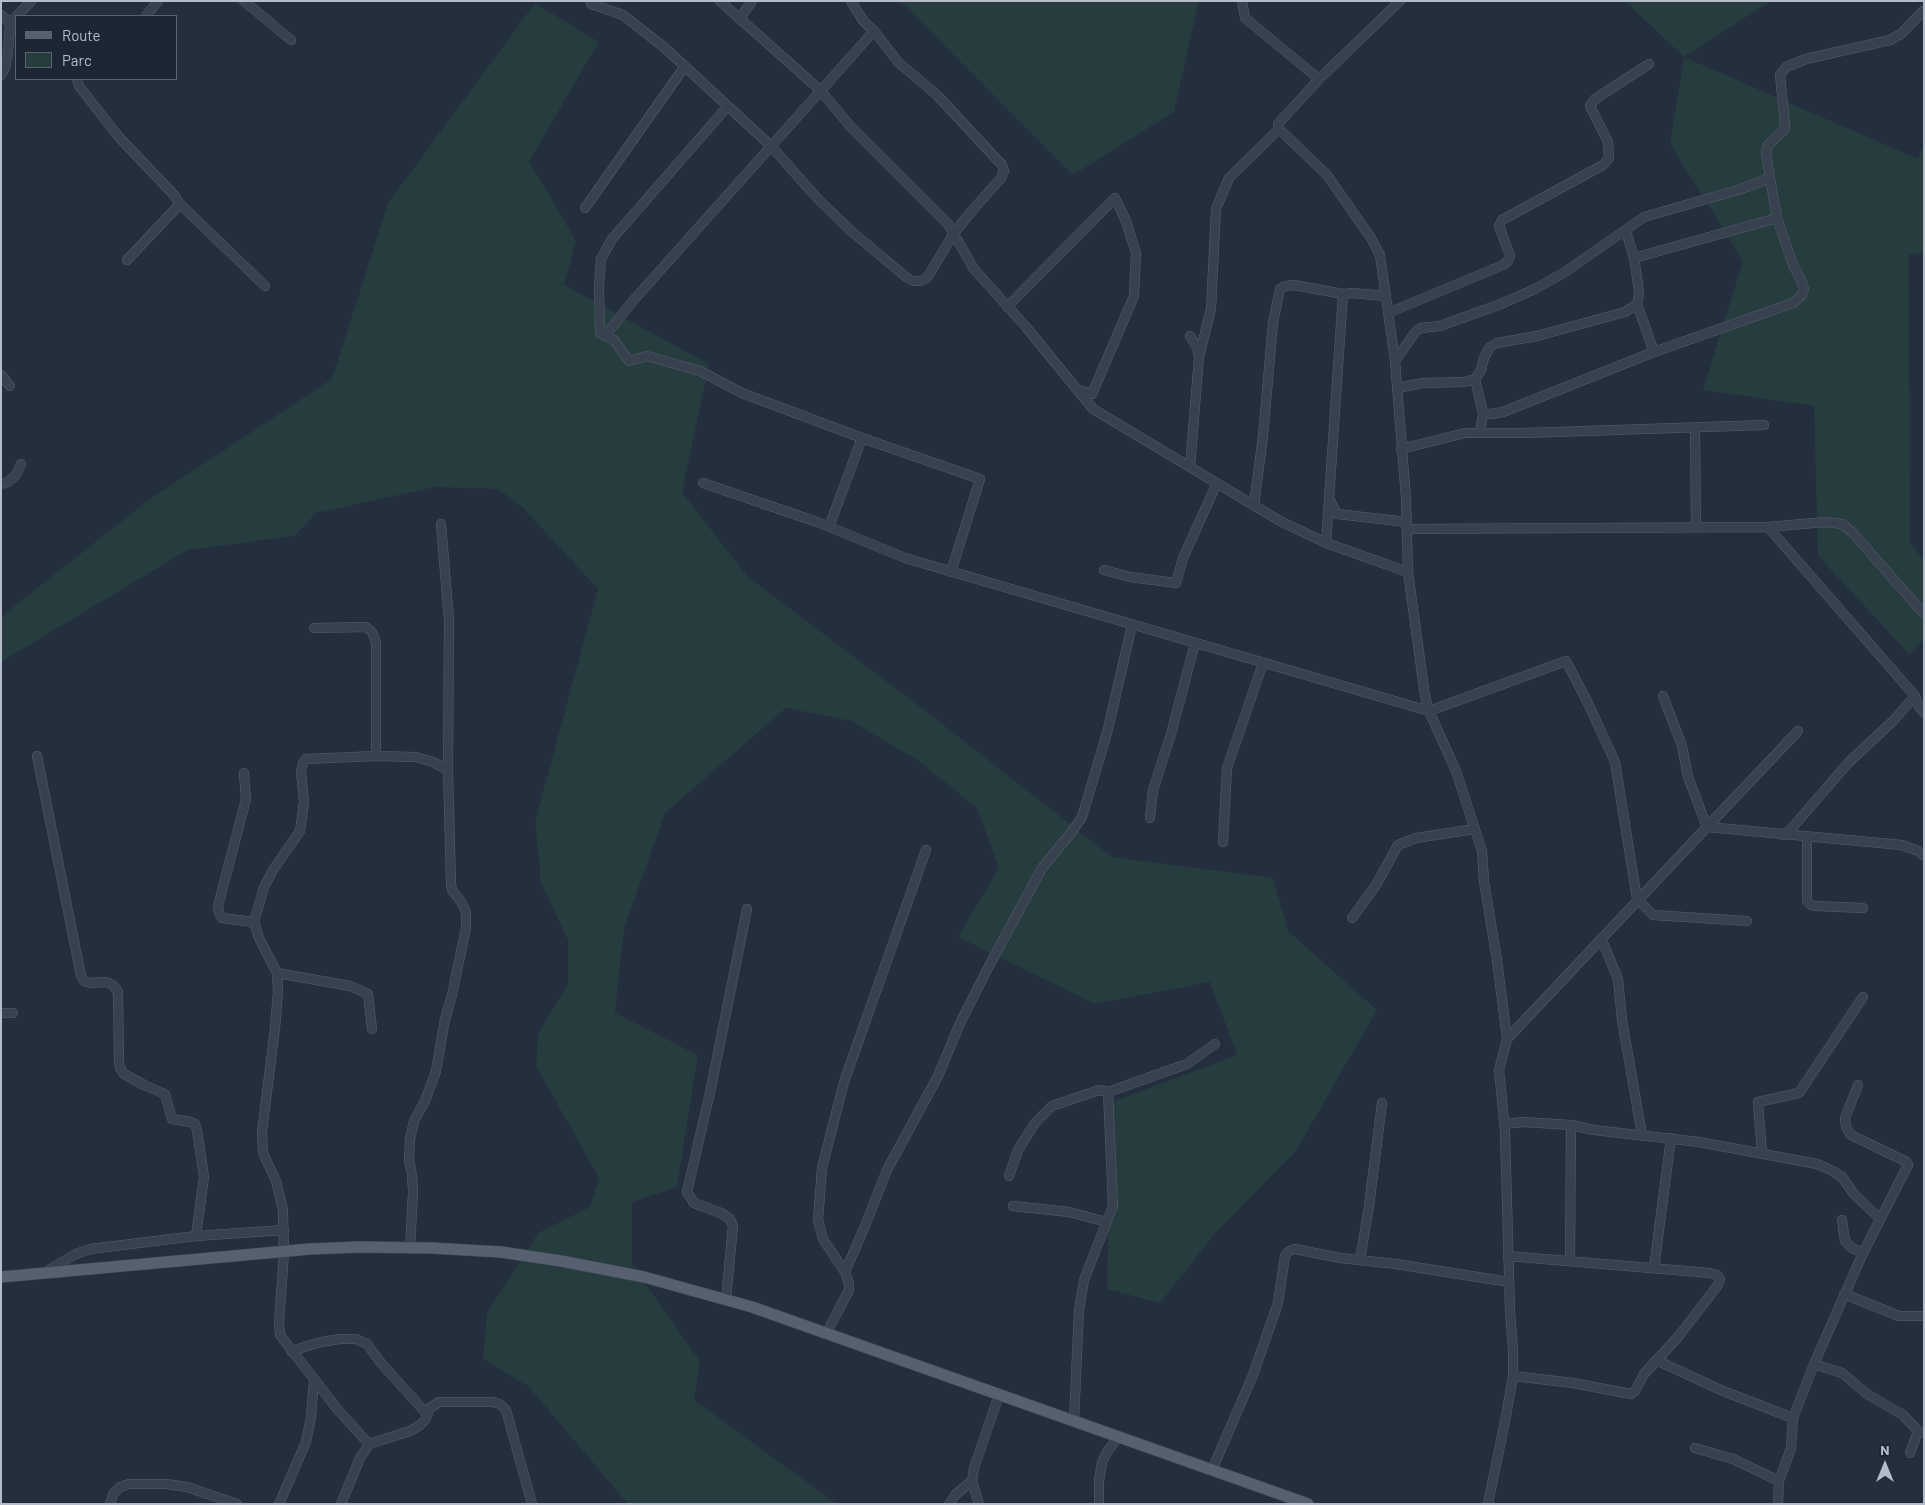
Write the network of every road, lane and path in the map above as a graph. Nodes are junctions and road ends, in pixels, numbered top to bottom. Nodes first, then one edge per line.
1 (31, 1) edge
2 (158, 1) edge
3 (244, 1) edge
4 (720, 1) edge
5 (752, 1) edge
6 (851, 1) edge
7 (1242, 1) edge
8 (1400, 1) edge
9 (591, 4) dead end
10 (1924, 10) edge
11 (1, 15) edge
12 (20, 15) edge
13 (147, 15) edge
14 (740, 18) junction
15 (15, 21) edge
16 (874, 31) junction
17 (291, 40) dead end
18 (1649, 64) dead end
19 (685, 66) junction
20 (1, 75) edge
21 (1319, 79) junction
22 (76, 80) edge
23 (820, 90) junction
24 (728, 106) junction
25 (1279, 128) junction
26 (771, 146) junction
27 (1770, 178) junction
28 (180, 204) junction
29 (585, 208) dead end
30 (1777, 218) junction
31 (1626, 231) junction
32 (954, 233) junction
33 (1634, 258) junction
34 (127, 260) dead end
35 (265, 286) dead end
36 (1343, 294) junction
37 (1386, 296) junction
38 (1637, 304) junction
39 (1008, 307) junction
40 (1388, 312) junction
41 (605, 336) junction
42 (1190, 336) dead end
43 (1654, 352) junction
44 (1199, 357) junction
45 (1395, 361) junction
46 (1, 375) edge
47 (1475, 379) junction
48 (10, 386) dead end
49 (1397, 388) junction
50 (1076, 389) junction
51 (1483, 413) junction
52 (1764, 425) dead end
53 (1695, 427) junction
54 (1480, 433) junction
55 (862, 438) junction
56 (1401, 449) junction
57 (21, 464) dead end
58 (1190, 467) junction
59 (703, 483) dead end
60 (1218, 483) junction
61 (1, 484) edge
62 (1329, 497) junction
63 (1254, 505) junction
64 (441, 524) dead end
65 (1407, 526) junction
66 (1768, 526) junction
67 (829, 527) junction
68 (1696, 527) junction
69 (1326, 543) junction
70 (1104, 570) dead end
71 (951, 572) junction
72 (1408, 572) junction
73 (1924, 614) edge
74 (1132, 625) junction
75 (314, 628) dead end
76 (1195, 643) junction
77 (1263, 663) junction
78 (1663, 696) dead end
79 (1916, 696) junction
80 (1429, 710) junction
81 (1924, 713) edge
82 (1798, 731) dead end
83 (36, 756) dead end
84 (376, 756) junction
85 (448, 770) junction
86 (244, 773) dead end
87 (1150, 818) dead end
88 (1707, 827) junction
89 (1475, 829) junction
90 (1783, 835) junction
91 (1807, 837) junction
92 (1223, 842) dead end
93 (926, 850) dead end
94 (1924, 856) edge
95 (1638, 899) junction
96 (1862, 908) dead end
97 (747, 909) dead end
98 (1352, 918) dead end
99 (1747, 921) dead end
100 (254, 922) junction
101 (1601, 938) junction
102 (277, 973) junction
103 (1863, 997) dead end
104 (1, 1013) edge
105 (13, 1013) dead end
106 (372, 1029) dead end
107 (1507, 1039) junction
108 (1215, 1044) dead end
109 (1858, 1085) dead end
110 (1108, 1092) junction
111 (1382, 1103) dead end
112 (1504, 1124) junction
113 (1571, 1126) junction
114 (1642, 1135) junction
115 (1670, 1138) junction
116 (1762, 1154) junction
117 (1009, 1176) dead end
118 (1013, 1206) dead end
119 (1879, 1218) junction
120 (1842, 1220) dead end
121 (1107, 1222) junction
122 (284, 1230) junction
123 (196, 1236) junction
124 (410, 1248) junction
125 (284, 1252) junction
126 (1862, 1253) junction
127 (1508, 1256) junction
128 (1360, 1260) junction
129 (1570, 1261) junction
130 (1654, 1268) junction
131 (845, 1272) junction
132 (42, 1273) junction
133 (1, 1277) edge
134 (1509, 1282) junction
135 (1844, 1294) junction
136 (726, 1299) junction
137 (1924, 1316) edge
138 (826, 1334) junction
139 (291, 1351) junction
140 (1656, 1360) junction
141 (1814, 1364) junction
142 (1513, 1376) junction
143 (314, 1381) junction
144 (999, 1395) junction
145 (427, 1414) junction
146 (1793, 1418) junction
147 (1074, 1421) junction
148 (1922, 1433) edge
149 (1118, 1437) junction
150 (369, 1444) junction
151 (1695, 1448) dead end
152 (1910, 1453) dead end
153 (1212, 1470) junction
154 (972, 1481) junction
155 (1779, 1481) junction
156 (212, 1500) edge
157 (110, 1504) edge
158 (237, 1504) edge
159 (279, 1504) edge
160 (341, 1504) edge
161 (532, 1504) edge
162 (949, 1504) edge
163 (979, 1504) edge
164 (1099, 1504) edge
165 (1308, 1504) edge
166 (1488, 1504) edge
167 (1778, 1504) edge

1 - 12 street
2 - 13 street
3 - 17 street
4 - 14 street
5 - 14 street
6 - 16 street
7 - 21 street
8 - 21 street
9 - 19 street
10 - 27 street
11 - 15 street
14 - 23 street
15 - 20 street
16 - 23 street
16 - 32 street
18 - 40 street
19 - 24 street
19 - 29 street
21 - 25 street
22 - 28 street
23 - 26 street
23 - 32 street
24 - 26 street
24 - 41 street
25 - 37 street
25 - 44 street
26 - 32 street
26 - 41 street
27 - 30 street
27 - 31 street
28 - 34 street
28 - 35 street
30 - 33 street
30 - 43 street
31 - 33 street
31 - 45 street
32 - 39 street
33 - 38 street
36 - 37 street
36 - 62 street
36 - 63 street
37 - 40 street
38 - 43 street
38 - 47 street
39 - 50 street
39 - 50 street
40 - 45 street
41 - 55 street
42 - 44 street
43 - 51 street
44 - 58 street
45 - 49 street
46 - 48 street
47 - 49 street
47 - 51 street
49 - 56 street
50 - 58 street
51 - 54 street
52 - 53 street
53 - 54 street
53 - 68 street
54 - 56 street
55 - 67 street
55 - 71 street
56 - 65 street
57 - 61 street
58 - 60 street
59 - 67 street
60 - 63 street
60 - 70 street
62 - 65 street
62 - 69 street
63 - 69 street
64 - 85 street
65 - 68 street
65 - 72 street
66 - 68 street
66 - 73 street
66 - 79 street
67 - 71 street
69 - 72 street
71 - 74 street
72 - 80 street
74 - 76 street
74 - 131 street
75 - 84 street
76 - 77 street
76 - 87 street
77 - 80 street
77 - 92 street
78 - 88 street
79 - 81 street
79 - 90 street
80 - 89 street
80 - 95 street
82 - 88 street
83 - 123 street
84 - 85 street
84 - 100 street
85 - 124 street
86 - 100 street
88 - 90 street
88 - 95 street
89 - 98 street
89 - 107 street
90 - 91 street
91 - 94 street
91 - 96 street
93 - 131 street
95 - 99 street
95 - 101 street
97 - 136 street
100 - 102 street
101 - 107 street
101 - 114 street
102 - 106 street
102 - 122 street
103 - 116 street
104 - 105 street
107 - 112 street
108 - 110 street
109 - 119 street
110 - 117 street
110 - 121 street
111 - 128 street
112 - 113 street
112 - 127 street
113 - 114 street
113 - 129 street
114 - 115 street
115 - 116 street
115 - 130 street
116 - 119 street
118 - 121 street
119 - 126 street
120 - 126 street
121 - 147 street
122 - 123 street
122 - 125 street
123 - 132 street
124 - 125 main road
124 - 136 main road
125 - 132 main road
125 - 139 street
126 - 135 street
127 - 129 street
127 - 134 street
128 - 134 street
128 - 153 street
129 - 130 street
130 - 140 street
131 - 138 street
132 - 133 main road
134 - 142 street
135 - 137 street
135 - 141 street
136 - 138 main road
138 - 144 main road
139 - 143 street
139 - 145 street
140 - 142 street
140 - 146 street
141 - 146 street
141 - 148 street
142 - 166 street
143 - 150 street
143 - 159 street
144 - 147 main road
144 - 154 street
145 - 150 street
145 - 161 street
146 - 155 street
147 - 149 main road
148 - 152 street
149 - 153 main road
149 - 164 street
150 - 160 street
151 - 155 street
153 - 165 main road
154 - 162 street
154 - 163 street
155 - 167 street
156 - 157 street
156 - 158 street

